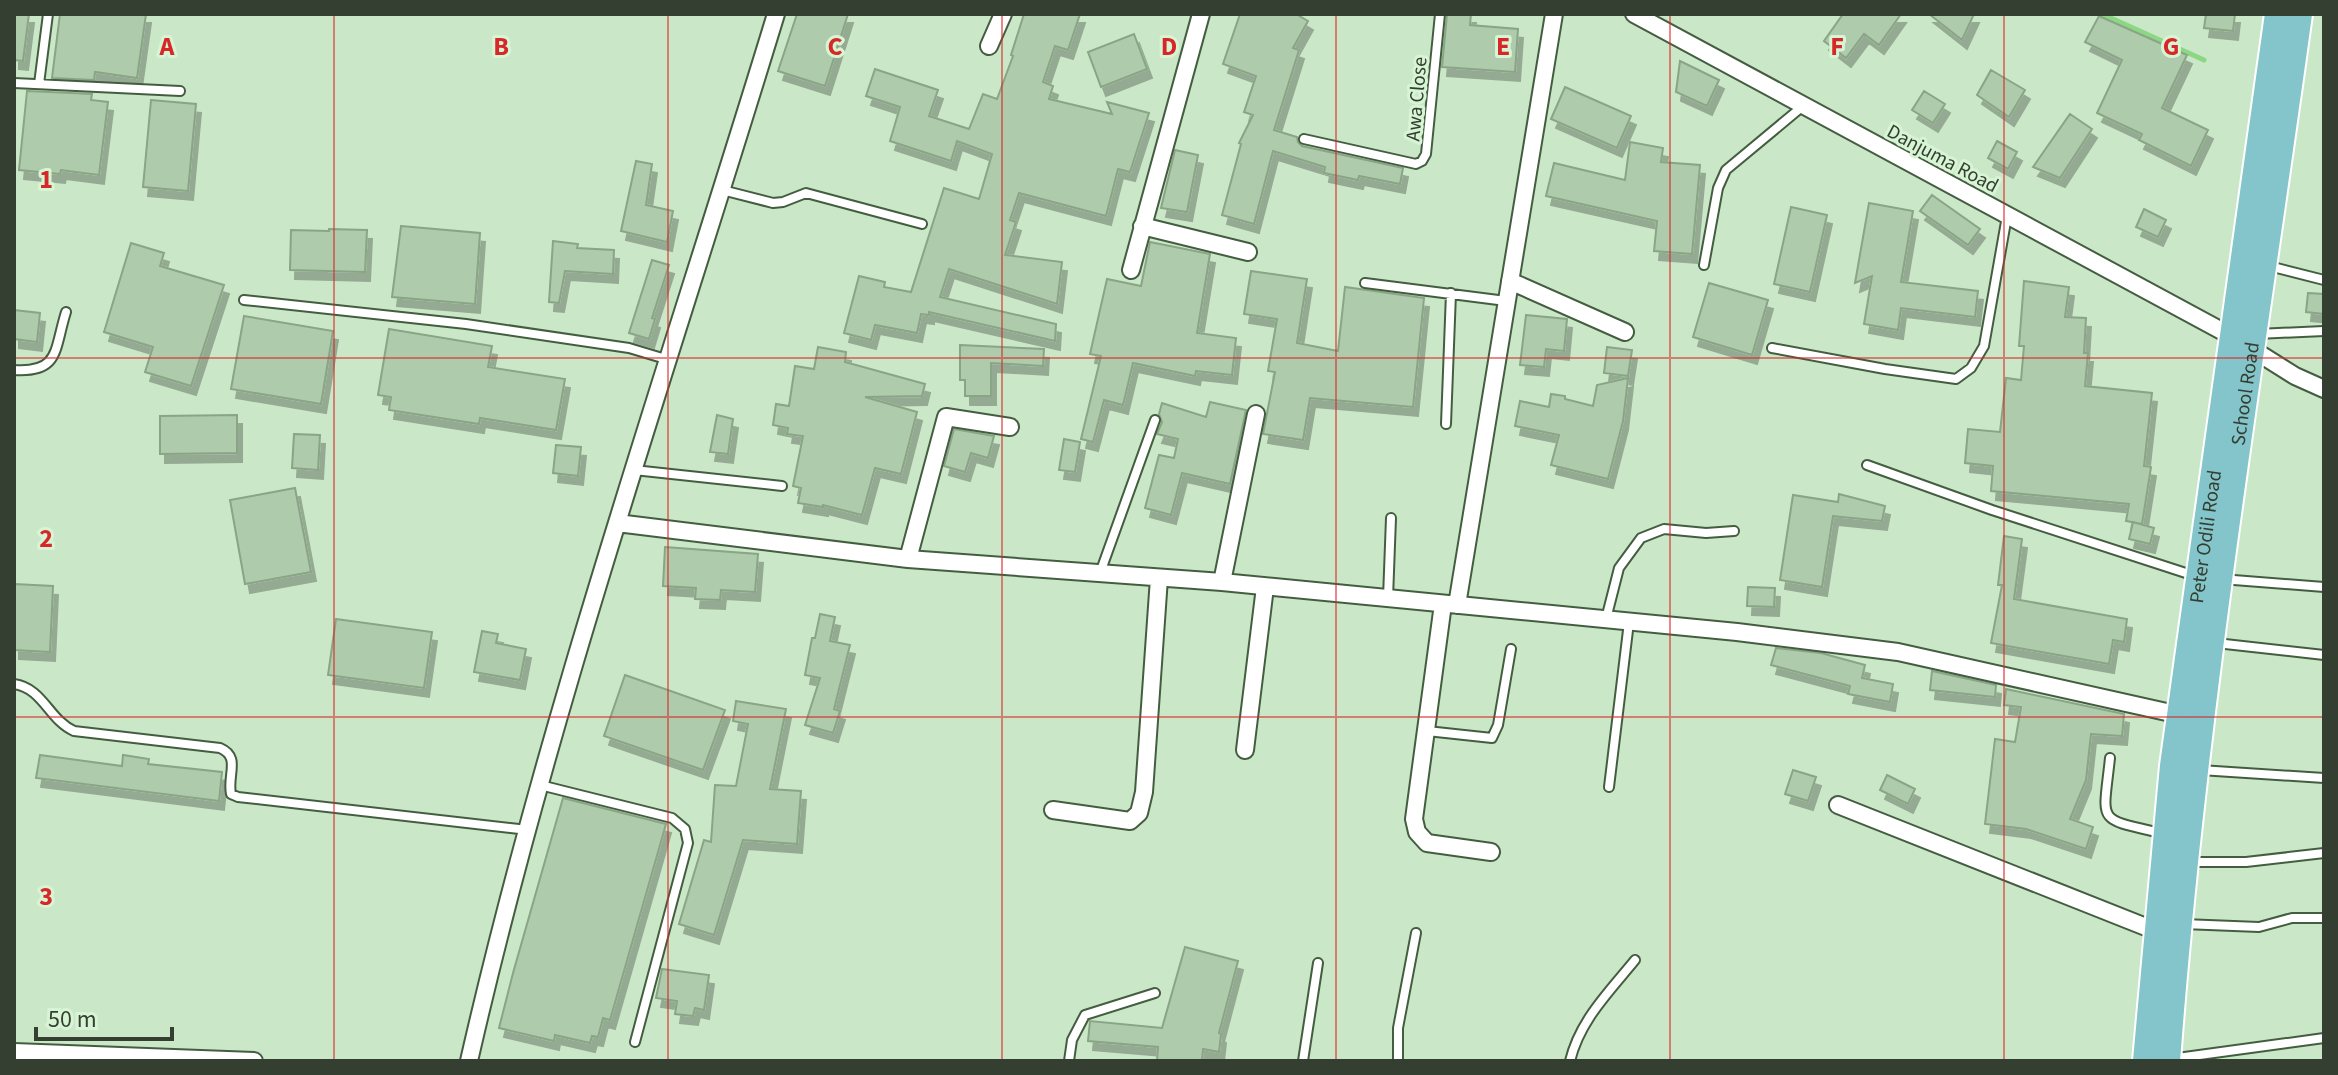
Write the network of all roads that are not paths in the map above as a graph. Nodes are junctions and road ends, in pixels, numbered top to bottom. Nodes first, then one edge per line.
1 (48, 14) edge
2 (776, 14) edge
3 (1003, 14) edge
4 (1201, 14) edge
5 (1440, 14) edge
6 (1554, 14) edge
7 (1634, 14) edge
8 (2278, 14) edge
9 (2299, 14) edge
10 (989, 46) dead end
11 (14, 83) edge
12 (39, 84) junction
13 (180, 91) dead end
14 (1804, 105) junction
15 (1304, 139) dead end
16 (722, 190) junction
17 (2007, 216) junction
18 (922, 224) dead end
19 (1142, 226) junction
20 (1248, 252) dead end
21 (1704, 265) dead end
22 (2264, 265) junction
23 (1131, 270) dead end
24 (2324, 280) edge
25 (1510, 281) junction
26 (1365, 283) dead end
27 (1451, 293) junction
28 (244, 300) dead end
29 (1507, 301) junction
30 (66, 312) dead end
31 (2324, 331) edge
32 (1625, 332) dead end
33 (2247, 340) junction
34 (1772, 348) dead end
35 (669, 360) junction
36 (14, 370) edge
37 (2324, 389) edge
38 (1256, 414) dead end
39 (1155, 420) dead end
40 (1446, 424) dead end
41 (1010, 427) dead end
42 (1867, 465) dead end
43 (634, 470) junction
44 (782, 486) dead end
45 (1391, 518) dead end
46 (617, 523) junction
47 (1734, 531) dead end
48 (908, 559) junction
49 (1100, 574) junction
50 (1159, 578) junction
51 (2210, 579) junction
52 (1222, 582) junction
53 (1265, 587) junction
54 (2324, 587) edge
55 (1387, 598) junction
56 (1450, 604) junction
57 (1606, 619) junction
58 (1629, 622) junction
59 (2211, 643) junction
60 (1511, 649) dead end
61 (2324, 655) edge
62 (14, 684) edge
63 (2180, 715) junction
64 (1426, 731) junction
65 (1245, 750) dead end
66 (2110, 758) dead end
67 (2196, 770) junction
68 (2324, 778) edge
69 (540, 785) junction
70 (1609, 787) dead end
71 (1838, 805) dead end
72 (1053, 810) dead end
73 (528, 830) junction
74 (2166, 834) junction
75 (1491, 852) dead end
76 (2324, 853) edge
77 (2185, 862) junction
78 (2324, 918) edge
79 (2168, 927) junction
80 (1416, 933) dead end
81 (1635, 960) dead end
82 (1318, 963) dead end
83 (1155, 993) dead end
84 (2324, 1038) edge
85 (635, 1042) dead end
86 (14, 1052) edge
87 (2160, 1060) edge
88 (254, 1061) edge
89 (469, 1061) edge
90 (1069, 1061) edge
91 (1303, 1061) edge
92 (1398, 1061) edge
93 (1570, 1061) edge

1 - 12 lane
2 - 16 street
3 - 10 street
4 - 19 street
5 - 15 lane, Awa Close
6 - 25 street
7 - 14 street, Danjuma Road
8 - 33 main road
9 - 22 main road, School Road
11 - 12 lane
12 - 13 lane
14 - 17 street, Danjuma Road
14 - 21 lane
16 - 18 lane
16 - 35 street
17 - 33 street, Danjuma Road
17 - 34 lane
19 - 20 street
19 - 23 street
22 - 24 lane
22 - 33 main road, School Road
25 - 29 street
25 - 32 street
26 - 27 lane
27 - 29 lane
27 - 40 lane
28 - 35 lane
29 - 56 street
30 - 36 lane
31 - 33 lane
33 - 37 street, Danjuma Road
33 - 51 main road, School Road
35 - 43 street
38 - 52 street
39 - 49 lane
41 - 48 street
42 - 51 lane
43 - 44 lane
43 - 46 street
45 - 55 lane
46 - 48 street
46 - 69 street
47 - 57 lane
48 - 49 street
49 - 50 street
50 - 52 street
50 - 72 street
51 - 54 lane
51 - 59 main road, School Road
51 - 63 main road, Peter Odili Road
52 - 53 street
53 - 55 street
53 - 65 street
55 - 56 street
56 - 57 street
56 - 64 street
57 - 58 street
58 - 63 street
58 - 70 lane
59 - 61 lane
59 - 67 main road, School Road
60 - 64 lane
62 - 73 lane
63 - 74 main road, Peter Odili Road
64 - 75 street
66 - 74 lane
67 - 68 lane
67 - 77 main road, School Road
69 - 73 street
69 - 85 lane
71 - 79 street
73 - 89 street
74 - 79 main road, Peter Odili Road
76 - 77 lane
77 - 79 main road, School Road
78 - 79 lane
79 - 87 main road, School Road
80 - 92 lane
81 - 93 lane
82 - 91 lane
83 - 90 lane
84 - 87 lane
86 - 88 street

